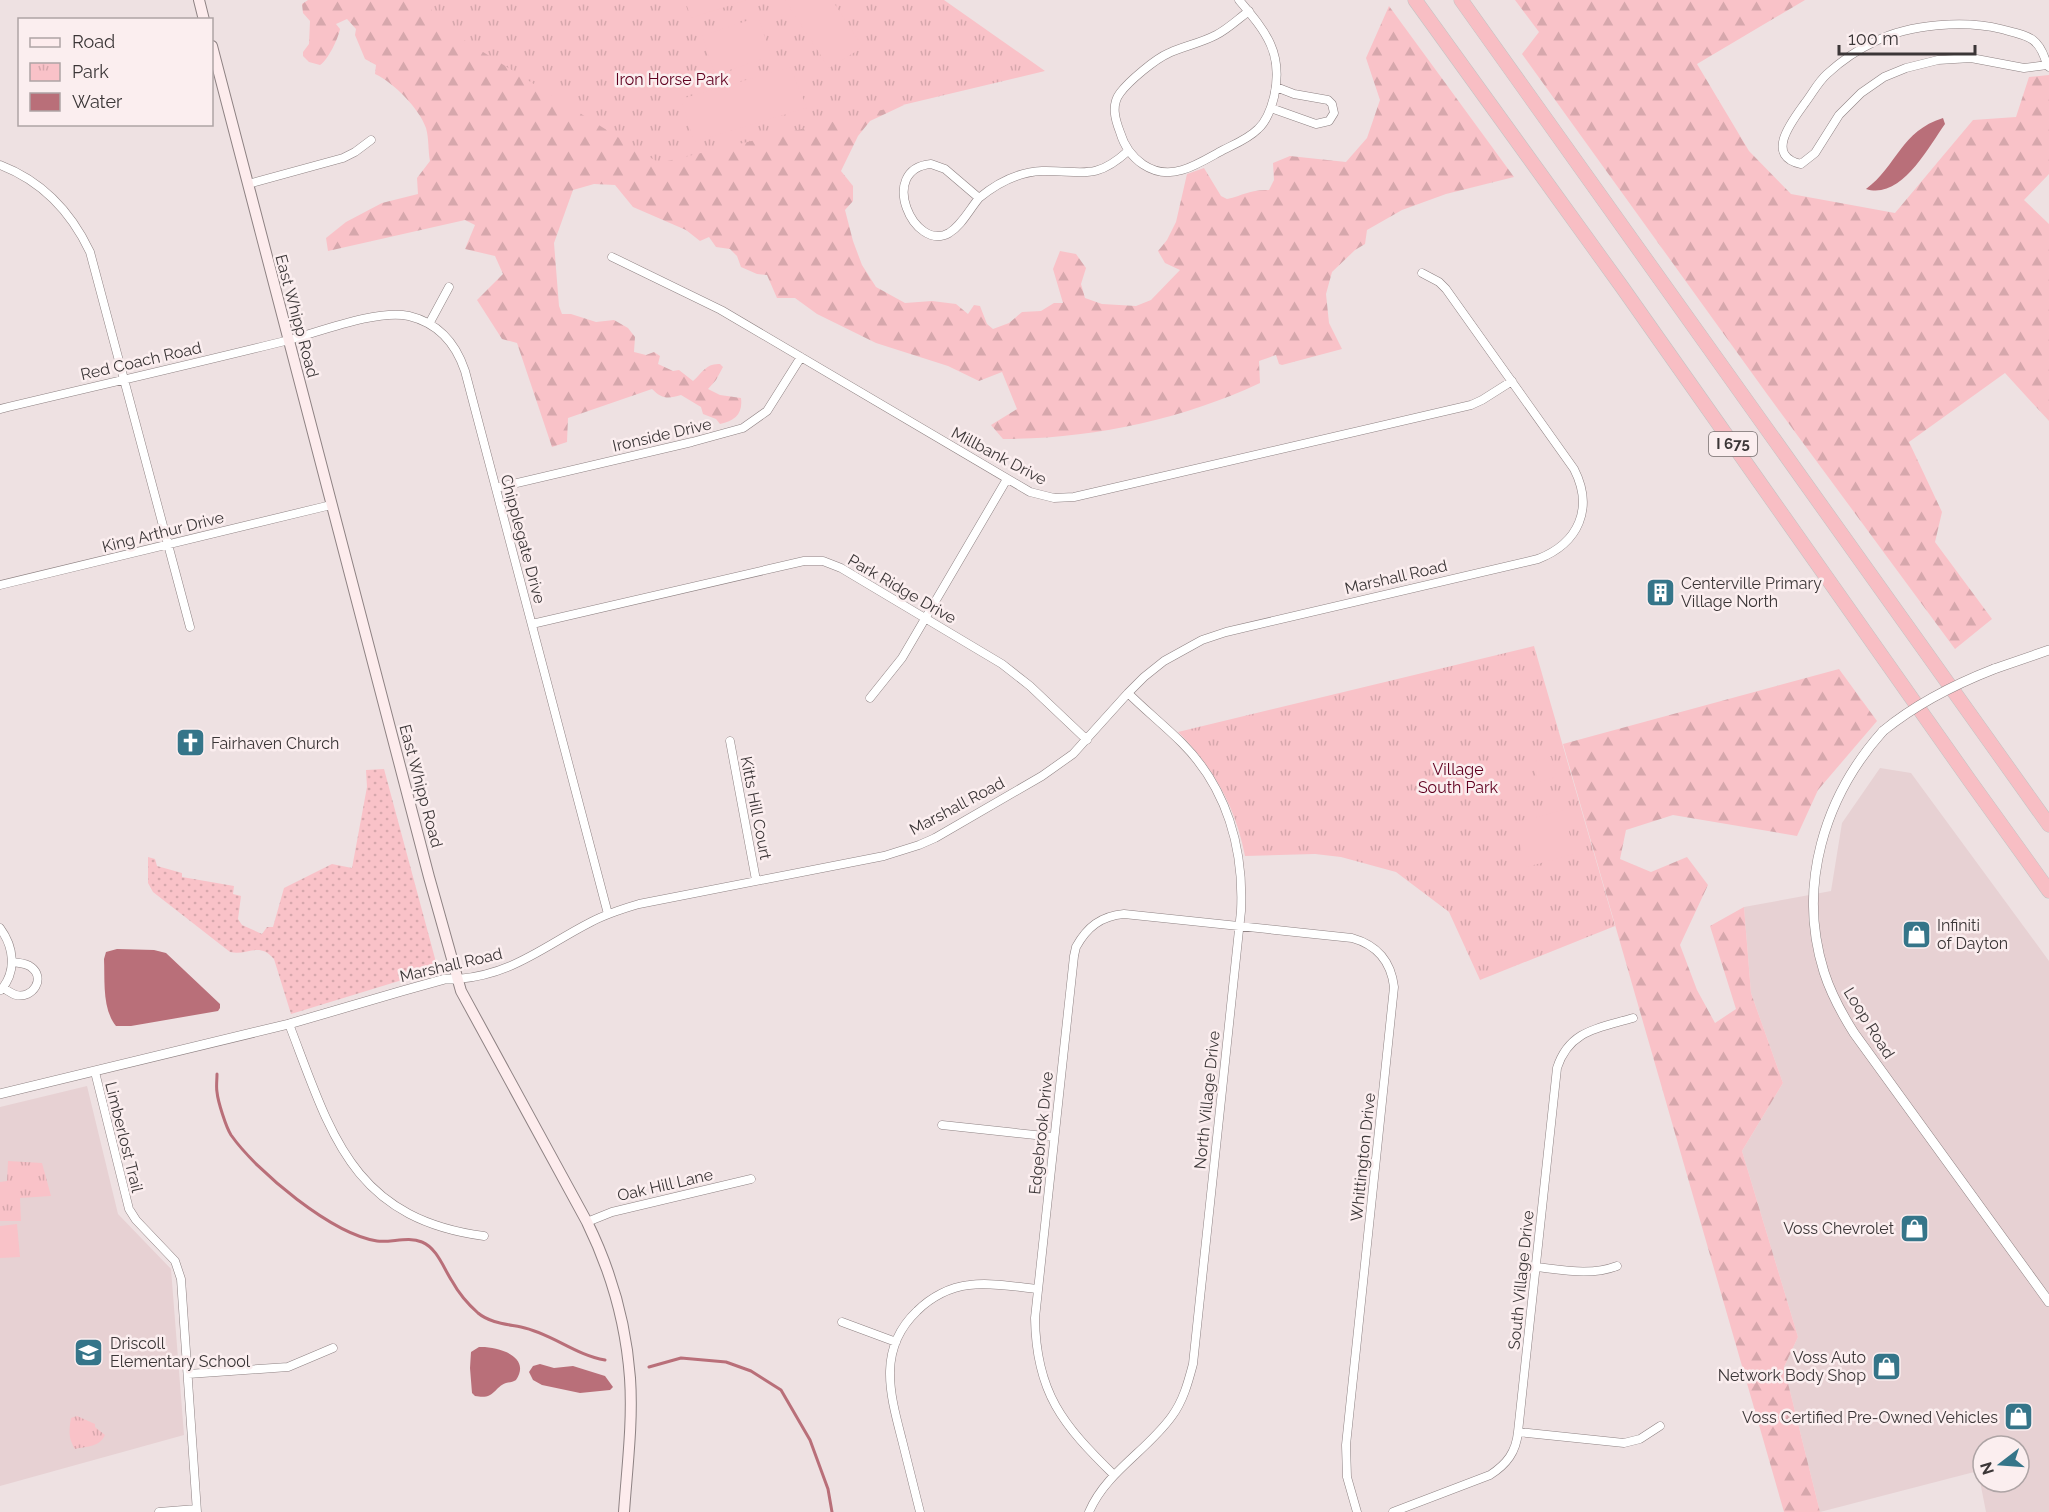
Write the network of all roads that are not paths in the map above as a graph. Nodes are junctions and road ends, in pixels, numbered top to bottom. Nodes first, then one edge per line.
1 (199, 0) edge
2 (1239, 0) edge
3 (1415, 0) edge
4 (1461, 0) edge
5 (1249, 11) junction
6 (204, 18) edge
7 (213, 50) edge
8 (2048, 66) edge
9 (1276, 87) junction
10 (1271, 108) junction
11 (371, 140) dead end
12 (1128, 151) junction
13 (0, 165) edge
14 (248, 184) junction
15 (980, 198) junction
16 (612, 257) dead end
17 (1422, 273) dead end
18 (449, 287) dead end
19 (429, 324) junction
20 (288, 340) junction
21 (801, 357) junction
22 (124, 379) junction
23 (1512, 381) junction
24 (0, 409) edge
25 (1007, 479) junction
26 (496, 488) junction
27 (331, 505) junction
28 (168, 544) junction
29 (0, 585) edge
30 (926, 618) junction
31 (532, 624) junction
32 (190, 627) dead end
33 (2049, 650) edge
34 (1128, 693) junction
35 (870, 698) dead end
36 (1087, 740) junction
37 (730, 741) dead end
38 (2049, 825) edge
39 (756, 880) junction
40 (2049, 891) edge
41 (608, 914) junction
42 (1239, 926) junction
43 (0, 928) edge
44 (12, 962) junction
45 (458, 979) junction
46 (2, 990) edge
47 (1633, 1018) dead end
48 (289, 1024) junction
49 (95, 1072) junction
50 (0, 1094) edge
51 (942, 1125) dead end
52 (1054, 1137) junction
53 (752, 1179) dead end
54 (587, 1222) junction
55 (484, 1236) dead end
56 (1617, 1266) dead end
57 (1536, 1267) junction
58 (1038, 1289) junction
59 (2049, 1302) edge
60 (842, 1322) dead end
61 (896, 1342) junction
62 (333, 1348) dead end
63 (188, 1374) junction
64 (1660, 1426) dead end
65 (1518, 1432) junction
66 (1114, 1475) junction
67 (197, 1510) edge
68 (159, 1512) edge
69 (624, 1512) edge
70 (920, 1512) edge
71 (1089, 1512) edge
72 (1357, 1512) edge
73 (1393, 1512) edge

1 - 6 main road
2 - 5 street
3 - 40 highway, I 675
4 - 38 highway, I 675
5 - 9 street
5 - 12 street
7 - 14 main road, East Whipp Road
8 - 8 street
9 - 10 street
9 - 10 street
10 - 12 street
11 - 14 street
12 - 15 street
13 - 22 street
14 - 20 main road, East Whipp Road
15 - 15 street
16 - 21 street, Millbank Drive
17 - 23 street, Marshall Road
18 - 19 street
19 - 20 street, Chipplegate Drive
19 - 26 street, Chipplegate Drive
20 - 22 street, Red Coach Road
20 - 27 main road, East Whipp Road
21 - 25 street, Millbank Drive
21 - 26 street, Ironside Drive
22 - 24 street, Red Coach Road
22 - 28 street
23 - 25 street, Millbank Drive
23 - 34 street, Marshall Road
25 - 30 street
26 - 31 street, Chipplegate Drive
27 - 28 street, King Arthur Drive
27 - 45 main road, East Whipp Road
28 - 29 street, King Arthur Drive
28 - 32 street
30 - 31 street, Park Ridge Drive
30 - 35 street
30 - 36 street, Park Ridge Drive
31 - 41 street, Chipplegate Drive
33 - 59 street, Loop Road, bridge
34 - 36 street, Marshall Road
34 - 42 street, North Village Drive
36 - 39 street, Marshall Road
37 - 39 street, Kitts Hill Court
39 - 41 street, Marshall Road
41 - 45 street, Marshall Road
42 - 52 street, Edgebrook Drive
42 - 66 street, North Village Drive
42 - 72 street, Whittington Drive
43 - 44 street
44 - 46 street
44 - 46 street
45 - 48 street, Marshall Road
45 - 54 main road, East Whipp Road
47 - 57 street, South Village Drive
48 - 49 street, Marshall Road
48 - 55 street
49 - 50 street, Marshall Road
49 - 63 street, Limberlost Trail
51 - 52 street
52 - 58 street, Edgebrook Drive
53 - 54 street, Oak Hill Lane
54 - 69 main road, East Whipp Road
56 - 57 street
57 - 65 street, South Village Drive
58 - 61 street
58 - 66 street, Edgebrook Drive
60 - 61 street
61 - 70 street
62 - 63 street
63 - 67 street, Limberlost Trail
64 - 65 street
65 - 73 street, South Village Drive
66 - 71 street, North Village Drive
67 - 68 street

